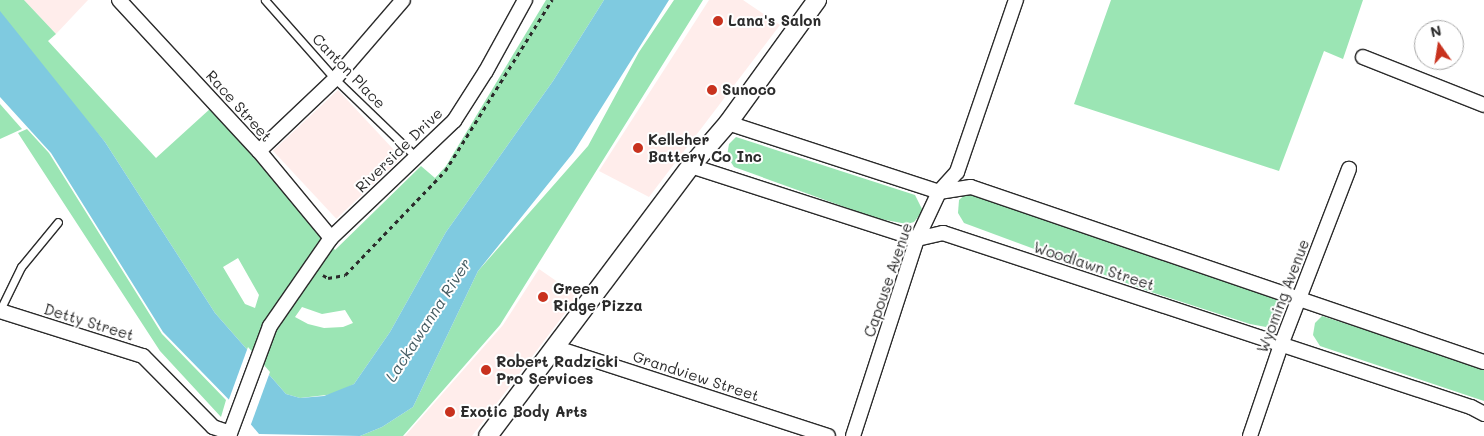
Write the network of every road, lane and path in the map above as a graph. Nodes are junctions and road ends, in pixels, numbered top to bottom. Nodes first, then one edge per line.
1 (119, 0) edge
2 (403, 0) edge
3 (525, 0) edge
4 (552, 0) edge
5 (817, 0) edge
6 (1016, 0) edge
7 (269, 1) edge
8 (1363, 57) dead end
9 (335, 80) junction
10 (1484, 105) edge
11 (728, 123) junction
12 (259, 151) junction
13 (416, 158) junction
14 (691, 166) junction
15 (1349, 169) dead end
16 (939, 192) junction
17 (58, 222) dead end
18 (332, 238) junction
19 (917, 239) junction
20 (311, 267) junction
21 (1301, 299) junction
22 (0, 311) edge
23 (1281, 345) junction
24 (554, 347) junction
25 (1484, 362) edge
26 (1484, 414) edge
27 (797, 431) edge
28 (229, 435) edge
29 (488, 436) edge
30 (828, 436) edge
31 (853, 436) edge
32 (1250, 436) edge

1 - 12 street, Race Street
2 - 9 street
3 - 13 street, Riverside Drive
4 - 20 path
5 - 11 street
6 - 16 street, Capouse Avenue
7 - 9 lane, Canton Place
8 - 10 street
9 - 12 street
9 - 13 lane, Canton Place
11 - 14 street
11 - 16 street
12 - 18 street, Race Street
13 - 18 street, Riverside Drive
14 - 19 street
14 - 24 street
15 - 21 street, Wyoming Avenue
16 - 19 street, Capouse Avenue
16 - 21 street
17 - 22 lane
18 - 20 street, Riverside Drive
19 - 23 street, Woodlawn Street
19 - 31 street, Capouse Avenue
20 - 28 street, Riverside Drive
21 - 23 street, Wyoming Avenue
21 - 25 street
22 - 28 street, Detty Street
23 - 26 street, Woodlawn Street
23 - 32 street, Wyoming Avenue
24 - 27 street, Grandview Street
24 - 29 street
27 - 30 street, Grandview Street

